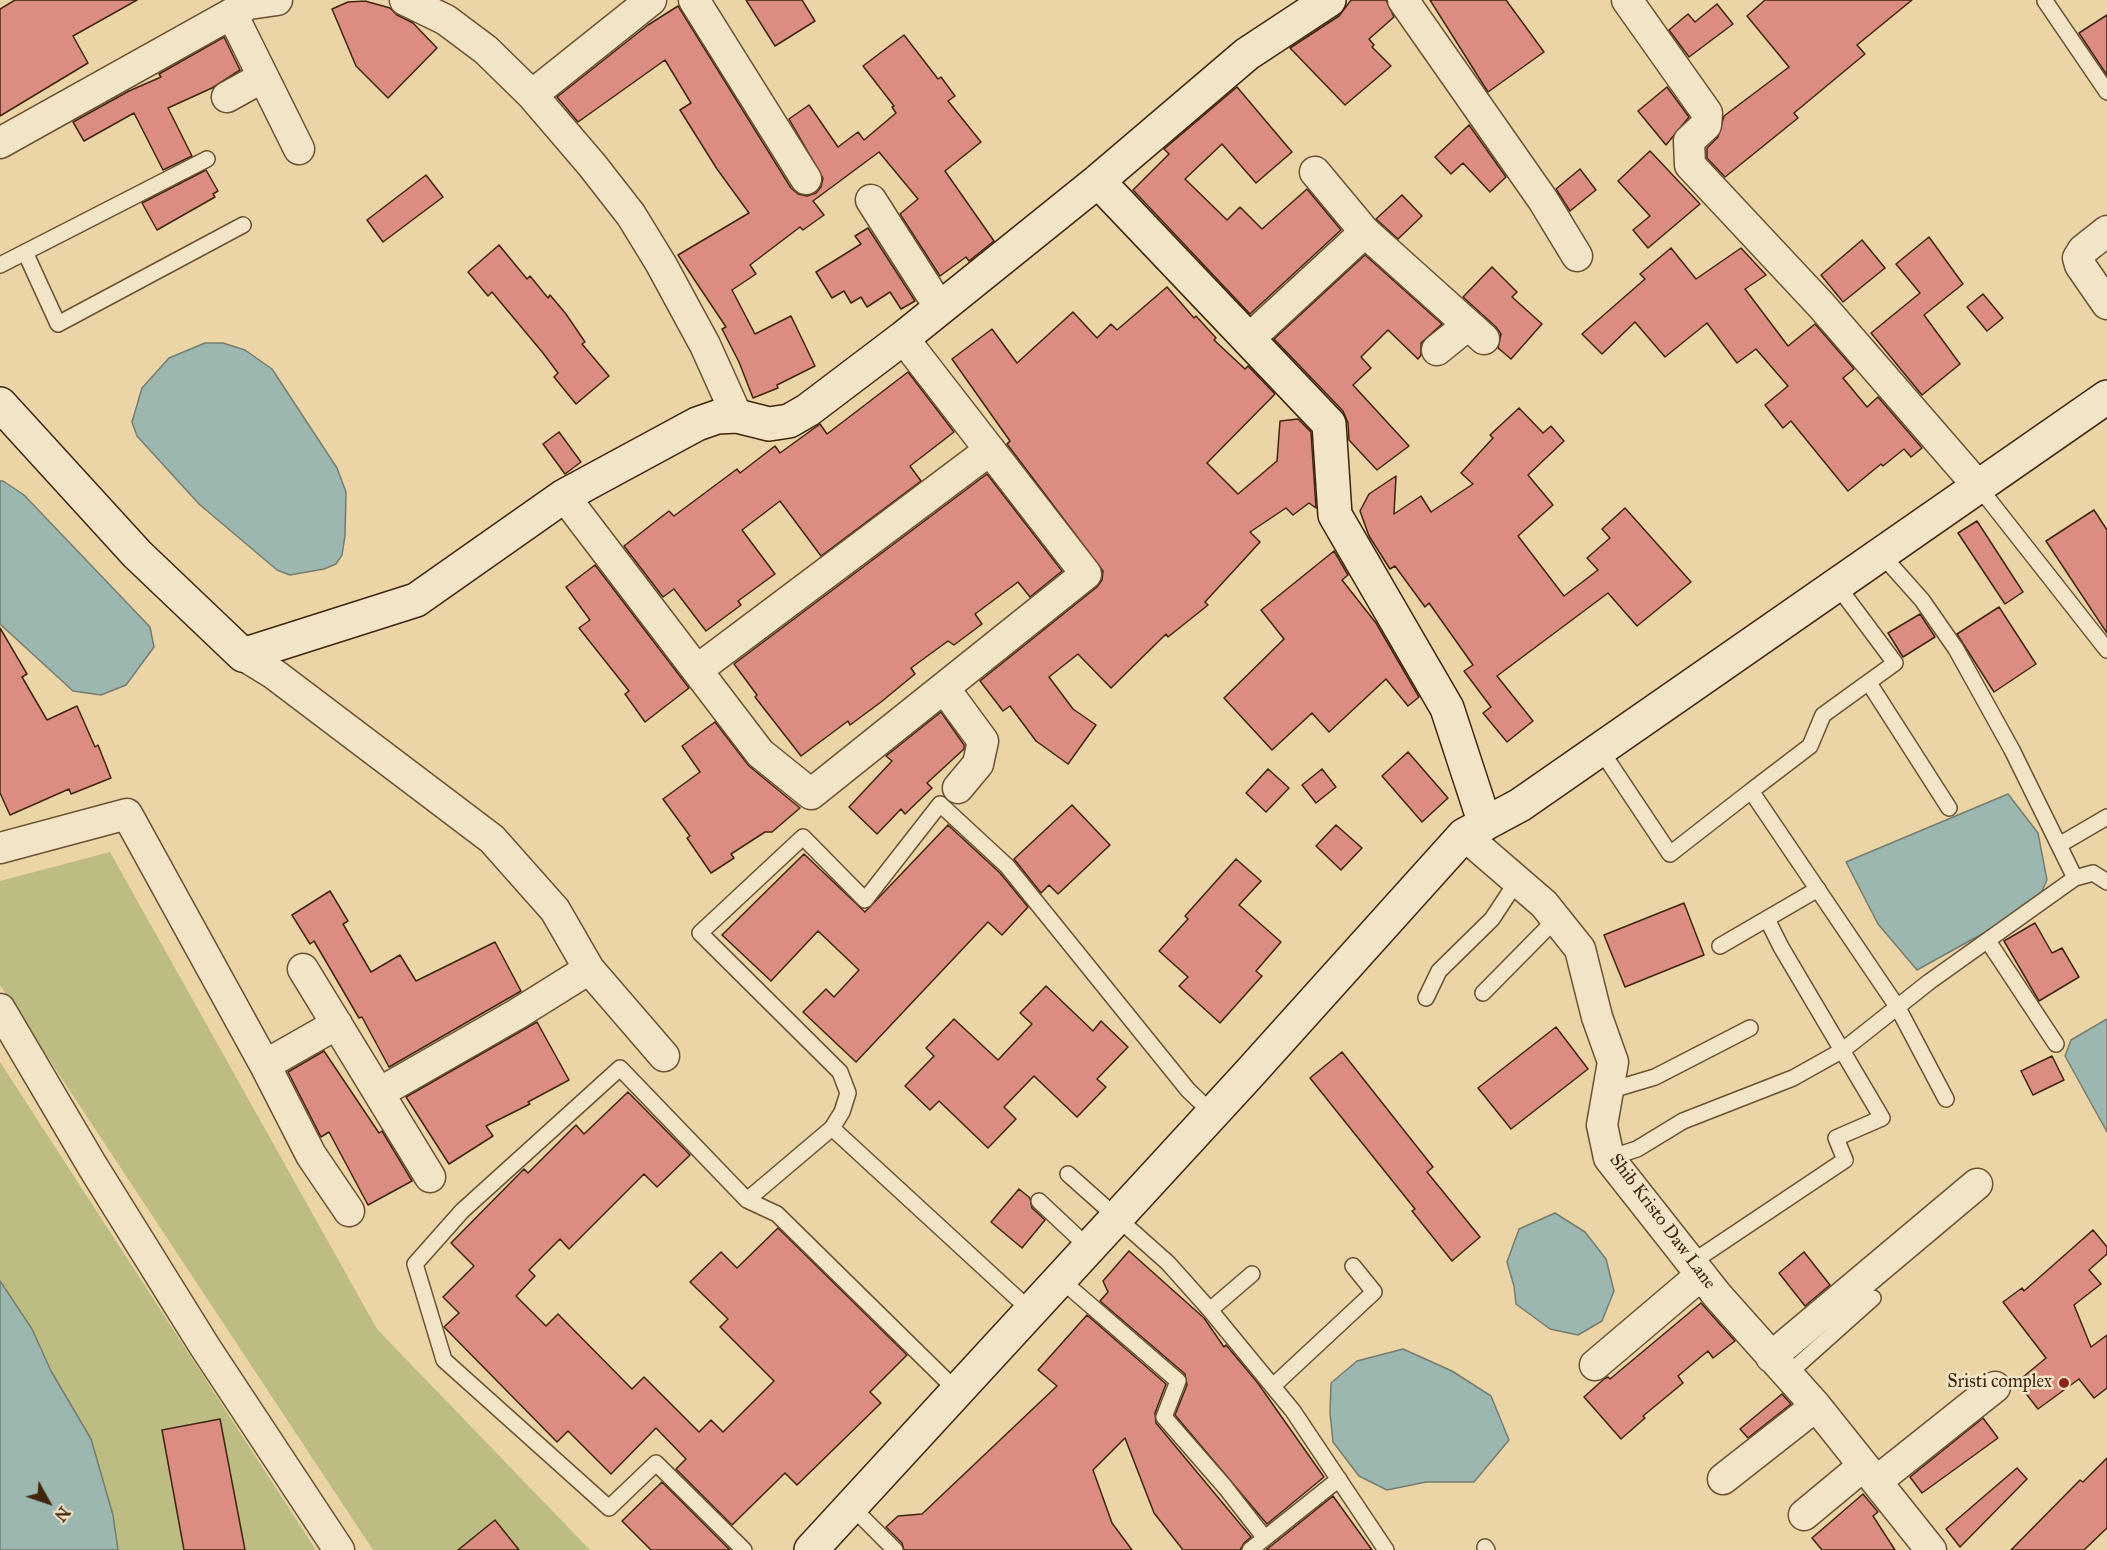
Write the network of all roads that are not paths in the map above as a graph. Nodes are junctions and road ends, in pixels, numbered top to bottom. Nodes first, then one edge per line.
1 (405, 0) edge
2 (651, 0) edge
3 (694, 0) edge
4 (1329, 0) edge
5 (1403, 0) edge
6 (1627, 0) edge
7 (2045, 1) edge
8 (251, 4) edge
9 (263, 77) junction
10 (2107, 92) edge
11 (532, 95) junction
12 (226, 96) dead end
13 (0, 143) edge
14 (299, 149) dead end
15 (207, 159) dead end
16 (1315, 172) dead end
17 (806, 179) dead end
18 (1098, 181) junction
19 (871, 200) dead end
20 (243, 225) dead end
21 (2107, 231) edge
22 (1365, 232) junction
23 (25, 252) junction
24 (1577, 256) dead end
25 (0, 265) edge
26 (2107, 304) edge
27 (940, 308) junction
28 (903, 338) junction
29 (1249, 339) junction
30 (1437, 350) dead end
31 (2107, 397) edge
32 (0, 404) edge
33 (737, 416) junction
34 (990, 450) junction
35 (1978, 486) junction
36 (564, 496) junction
37 (1881, 554) junction
38 (1836, 585) junction
39 (2107, 650) edge
40 (243, 655) junction
41 (697, 670) junction
42 (1869, 683) junction
43 (944, 688) junction
44 (1600, 749) junction
45 (958, 788) dead end
46 (1751, 791) junction
47 (1949, 808) dead end
48 (2107, 817) edge
49 (1475, 829) junction
50 (2059, 845) junction
51 (0, 848) edge
52 (2075, 878) junction
53 (1517, 881) junction
54 (2107, 882) edge
55 (1818, 889) junction
56 (1556, 919) junction
57 (1767, 919) junction
58 (1988, 941) junction
59 (1720, 946) dead end
60 (303, 969) dead end
61 (589, 969) junction
62 (1483, 993) dead end
63 (1426, 998) dead end
64 (1898, 1008) junction
65 (0, 1009) edge
66 (337, 1024) junction
67 (1750, 1028) dead end
68 (2056, 1044) dead end
69 (1843, 1050) junction
70 (664, 1056) dead end
71 (265, 1065) junction
72 (1608, 1091) junction
73 (379, 1093) junction
74 (1946, 1099) dead end
75 (1213, 1114) junction
76 (832, 1128) junction
77 (1609, 1158) junction
78 (1068, 1174) dead end
79 (430, 1177) dead end
80 (1977, 1184) dead end
81 (747, 1200) junction
82 (1039, 1201) dead end
83 (349, 1211) dead end
84 (1117, 1218) junction
85 (1089, 1248) junction
86 (1353, 1266) dead end
87 (1696, 1269) junction
88 (1252, 1274) dead end
89 (1060, 1279) junction
90 (1873, 1298) dead end
91 (1210, 1310) junction
92 (1030, 1311) junction
93 (1595, 1365) dead end
94 (1779, 1365) junction
95 (1273, 1386) junction
96 (1995, 1388) dead end
97 (957, 1391) junction
98 (1816, 1406) junction
99 (1870, 1474) junction
100 (1339, 1479) junction
101 (1723, 1479) dead end
102 (850, 1508) junction
103 (1804, 1515) dead end
104 (1264, 1537) junction
105 (339, 1550) edge
106 (744, 1550) edge
107 (811, 1550) edge
108 (895, 1550) edge
109 (1250, 1550) edge
110 (1386, 1550) edge
111 (1931, 1550) edge

1 - 11 street
2 - 11 street
3 - 17 street
4 - 18 street
5 - 24 street
6 - 35 street
7 - 10 lane
8 - 9 street
8 - 13 street
9 - 12 street
9 - 14 street
11 - 33 street
15 - 23 lane
16 - 22 street
18 - 27 street
18 - 29 street
19 - 27 street
20 - 23 lane
21 - 26 street
22 - 29 street
22 - 30 street
23 - 25 lane
27 - 28 street
28 - 33 street
28 - 34 street
29 - 49 street
31 - 35 street
32 - 40 street
33 - 36 street
34 - 41 street
34 - 43 street
35 - 37 street
35 - 39 lane
36 - 40 street
36 - 41 street
37 - 38 street
37 - 50 lane
38 - 42 lane
38 - 44 street
40 - 61 street
41 - 43 street
42 - 46 lane
42 - 47 lane
43 - 45 street
44 - 46 lane
44 - 49 street
46 - 55 lane
48 - 50 lane
49 - 53 street, Shib Kristo Daw Lane
49 - 75 street
50 - 52 lane
51 - 71 street
52 - 54 lane
52 - 58 lane
53 - 56 street, Shib Kristo Daw Lane
53 - 63 lane
55 - 57 lane
55 - 64 lane
56 - 62 lane
56 - 72 street, Shib Kristo Daw Lane
57 - 59 lane
57 - 69 lane
58 - 64 lane
58 - 68 lane
60 - 66 street
61 - 70 street
61 - 73 street
64 - 69 lane
64 - 74 lane
65 - 105 street
66 - 71 street
66 - 73 street
67 - 72 lane
69 - 77 lane
69 - 87 lane
71 - 83 street
72 - 77 street, Shib Kristo Daw Lane
73 - 79 street
75 - 76 lane
75 - 84 street
76 - 81 lane
76 - 92 lane
77 - 87 street, Shib Kristo Daw Lane
78 - 84 lane
80 - 94 street
81 - 97 lane
81 - 106 lane
82 - 85 lane
84 - 85 street
84 - 91 lane
85 - 89 street
86 - 95 lane
87 - 93 street
87 - 94 street, Shib Kristo Daw Lane
88 - 91 lane
89 - 92 street
89 - 104 lane
90 - 94 lane
91 - 95 lane
92 - 97 street
94 - 98 street, Shib Kristo Daw Lane
95 - 100 lane
96 - 99 street
97 - 102 street
98 - 99 street, Shib Kristo Daw Lane
98 - 101 street
99 - 103 street
99 - 111 street, Shib Kristo Daw Lane
100 - 104 lane
100 - 110 lane
102 - 107 street
102 - 108 lane
104 - 109 lane

